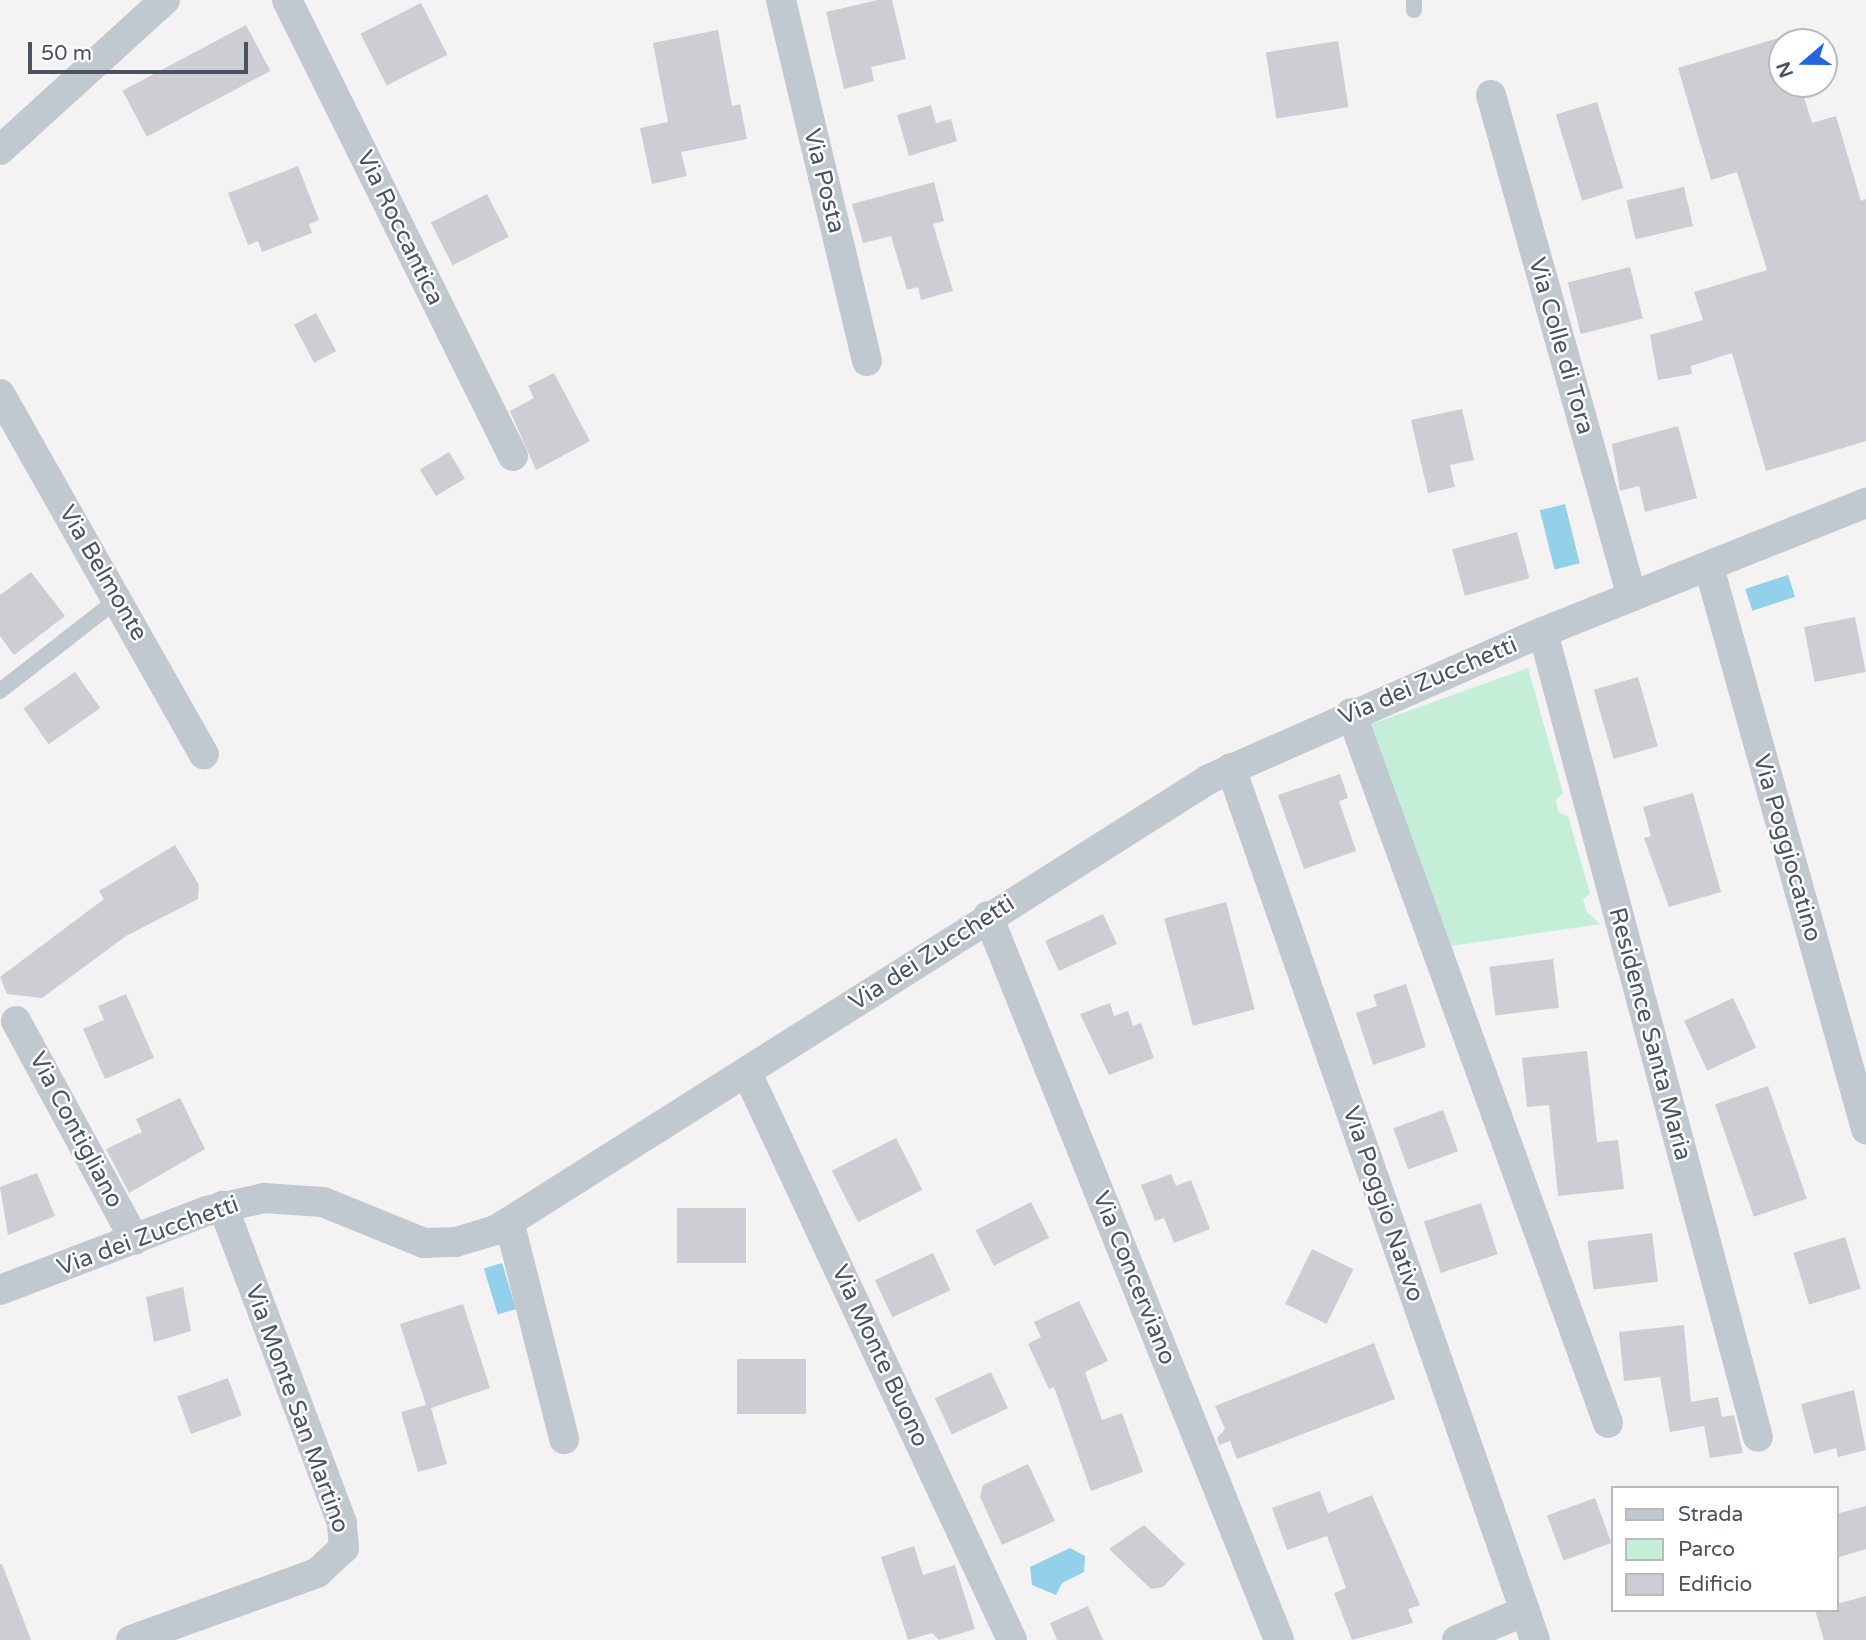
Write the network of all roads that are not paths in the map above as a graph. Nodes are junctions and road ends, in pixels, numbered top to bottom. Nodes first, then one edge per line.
1 (165, 0) edge
2 (287, 0) edge
3 (781, 0) edge
4 (1491, 95) dead end
5 (0, 150) edge
6 (867, 361) dead end
7 (0, 394) edge
8 (513, 456) dead end
9 (1866, 503) edge
10 (1709, 567) junction
11 (1632, 597) junction
12 (118, 599) junction
13 (1543, 632) junction
14 (0, 691) edge
15 (1352, 713) junction
16 (204, 754) dead end
17 (1230, 768) junction
18 (988, 916) junction
19 (16, 1021) dead end
20 (747, 1073) junction
21 (1866, 1129) edge
22 (223, 1206) junction
23 (510, 1225) junction
24 (135, 1240) junction
25 (0, 1290) edge
26 (1608, 1423) dead end
27 (1758, 1437) dead end
28 (564, 1439) dead end
29 (1525, 1611) junction
30 (131, 1640) edge
31 (1012, 1640) edge
32 (1279, 1640) edge
33 (1457, 1640) edge
34 (1535, 1640) edge

1 - 5 street
2 - 8 street, Via Roccantica
3 - 6 street, Via Posta
4 - 11 street, Via Colle di Tora
7 - 12 street, Via Belmonte
9 - 10 street, Via dei Zucchetti
10 - 11 street, Via dei Zucchetti
10 - 21 street, Via Poggiocatino
11 - 13 street, Via dei Zucchetti
12 - 14 lane
12 - 16 street, Via Belmonte
13 - 15 street, Via dei Zucchetti
13 - 27 street, Residence Santa Maria
15 - 17 street, Via dei Zucchetti
15 - 26 street
17 - 18 street, Via dei Zucchetti
17 - 29 street, Via Poggio Nativo
18 - 20 street, Via dei Zucchetti
18 - 32 street, Via Concerviano
19 - 24 street, Via Contigliano
20 - 23 street, Via dei Zucchetti
20 - 31 street, Via Monte Buono
22 - 23 street, Via dei Zucchetti
22 - 24 street, Via dei Zucchetti
22 - 30 street, Via Monte San Martino
23 - 28 street
24 - 25 street, Via dei Zucchetti
29 - 33 street
29 - 34 street, Via Poggio Nativo

